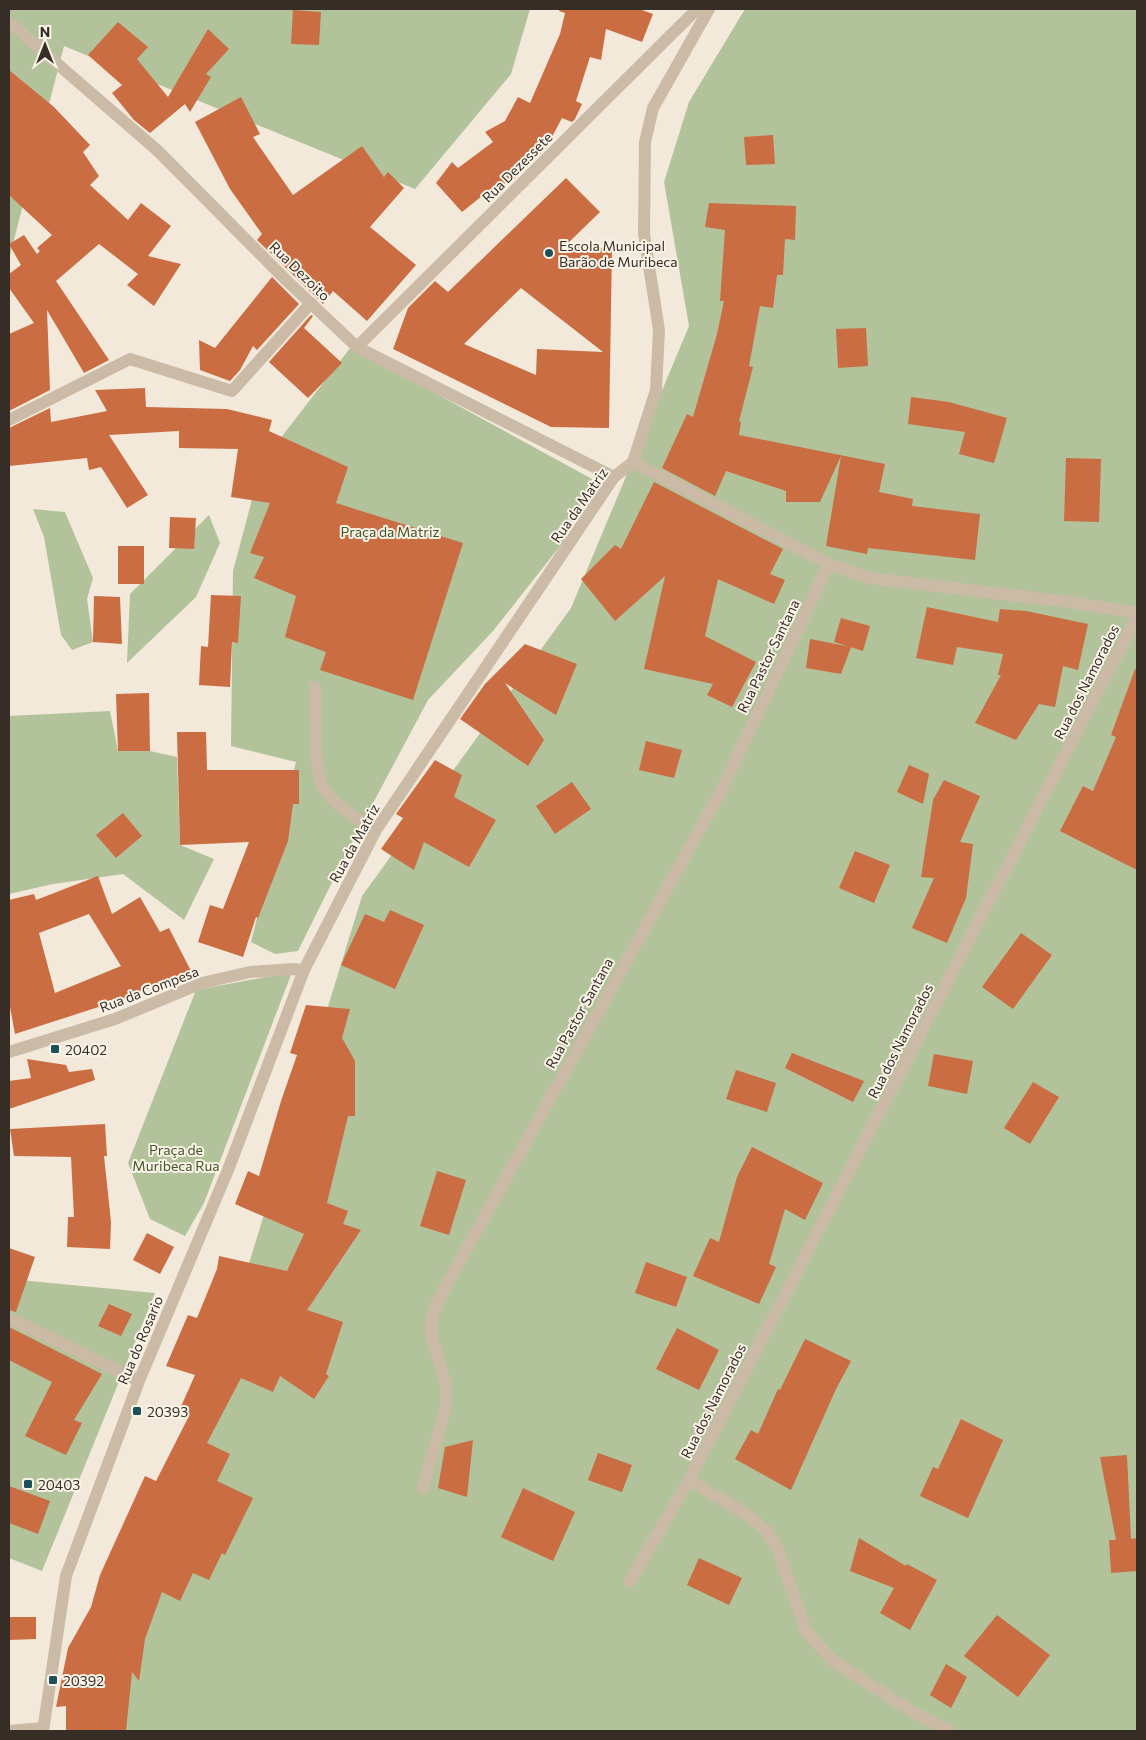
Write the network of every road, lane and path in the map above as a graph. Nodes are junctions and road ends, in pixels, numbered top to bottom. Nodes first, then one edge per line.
1 (697, 9) edge
2 (709, 9) edge
3 (9, 22) edge
4 (311, 303) junction
5 (357, 347) junction
6 (9, 420) edge
7 (633, 462) junction
8 (614, 477) junction
9 (829, 564) junction
10 (1137, 615) edge
11 (315, 688) dead end
12 (376, 830) junction
13 (304, 970) junction
14 (9, 1052) edge
15 (9, 1318) edge
16 (139, 1381) junction
17 (689, 1480) junction
18 (422, 1488) dead end
19 (630, 1581) dead end
20 (43, 1730) edge
21 (9, 1731) edge
22 (950, 1731) edge

1 - 5 street, Rua Dezessete
2 - 7 street
3 - 4 street, Rua Dezoito
4 - 5 street, Rua Dezoito
4 - 6 street
5 - 8 street, Rua Dezoito
7 - 8 street, Rua da Matriz
7 - 9 street
8 - 12 street, Rua da Matriz
9 - 10 street
9 - 18 street, Rua Pastor Santana
10 - 17 street, Rua dos Namorados
11 - 12 street
12 - 13 street, Rua da Matriz
13 - 14 street, Rua da Compesa
13 - 16 street, Rua do Rosario
15 - 16 street
16 - 20 street, Rua do Rosario
17 - 19 street, Rua dos Namorados
17 - 22 street, Rua dos Namorados
20 - 21 street

